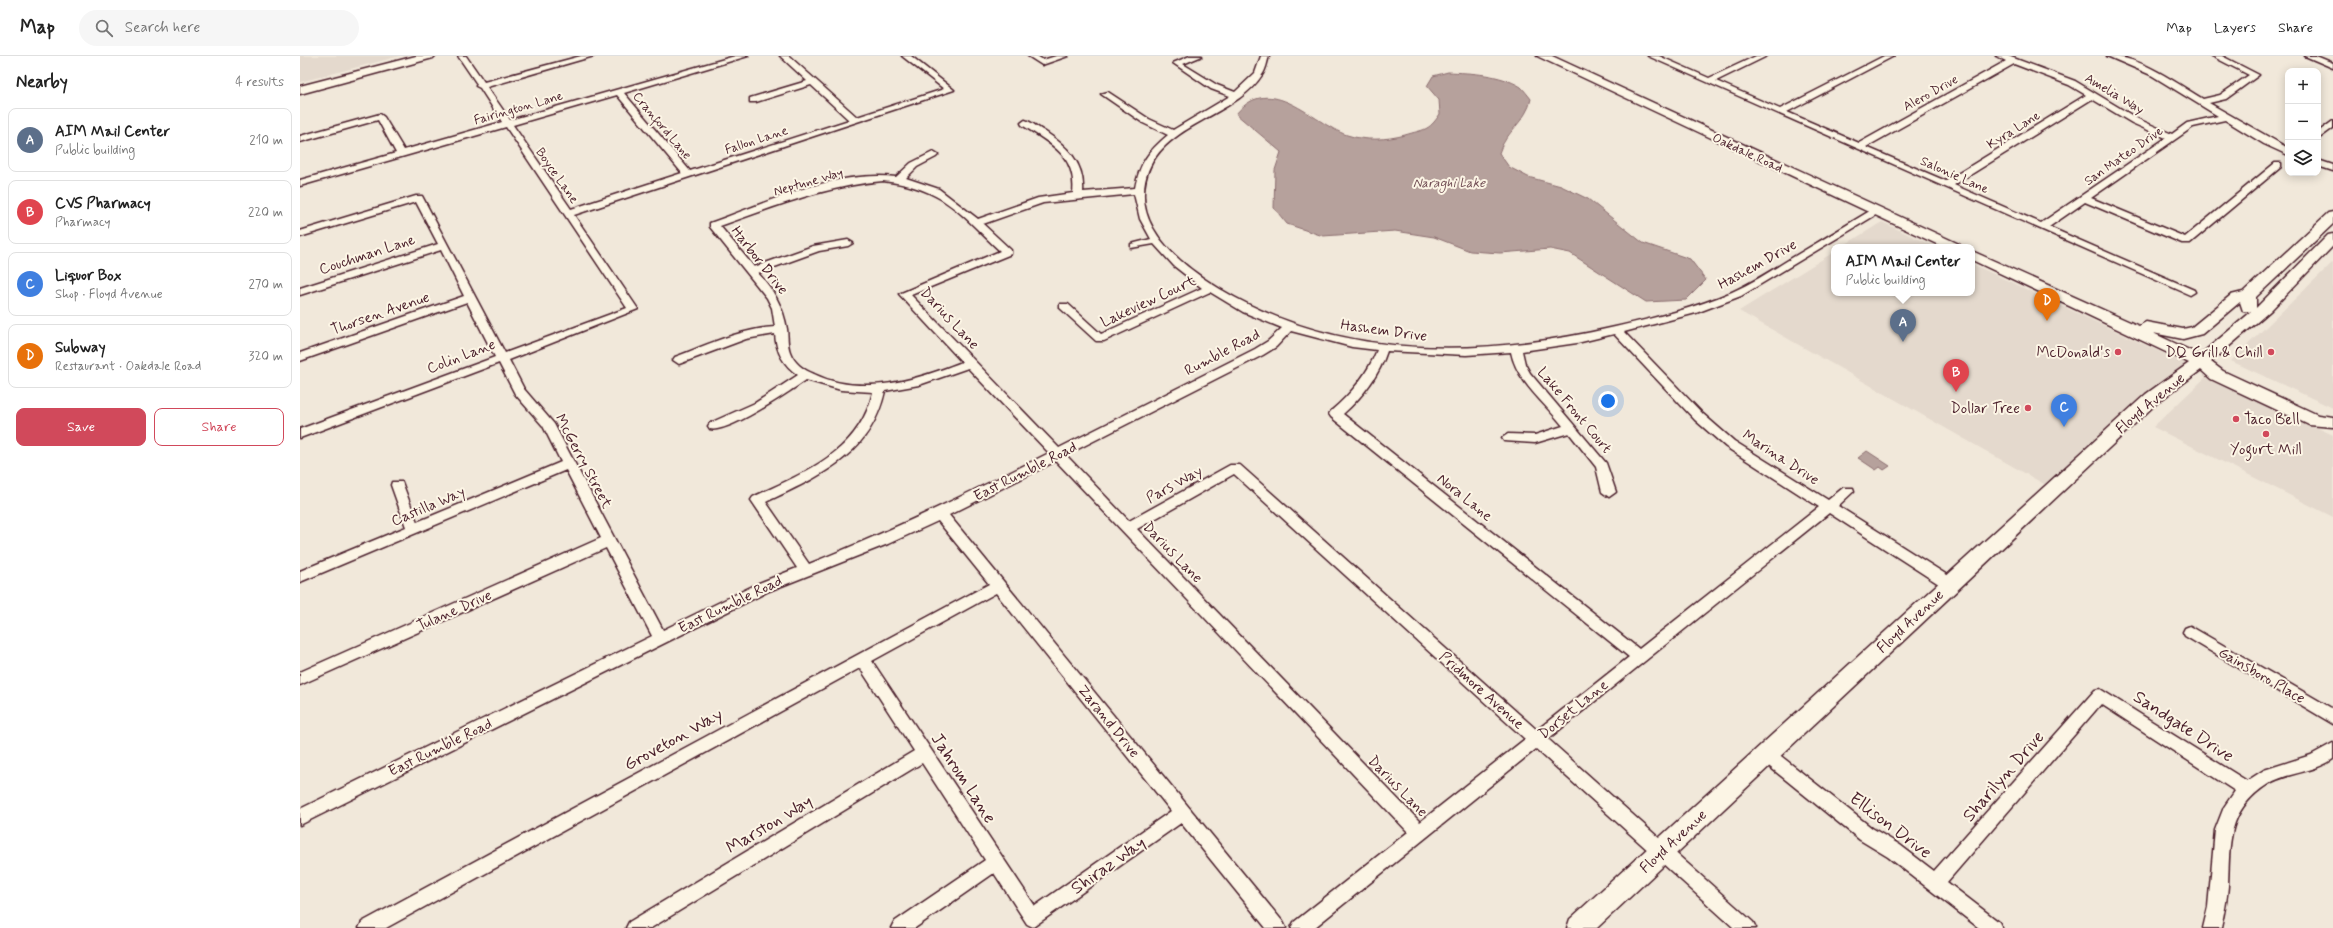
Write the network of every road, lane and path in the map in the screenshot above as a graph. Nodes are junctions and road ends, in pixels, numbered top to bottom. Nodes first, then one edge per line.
1 (410, 56) edge
2 (429, 56) edge
3 (462, 56) edge
4 (590, 56) edge
5 (744, 56) edge
6 (784, 56) edge
7 (906, 56) edge
8 (1032, 56) edge
9 (1064, 56) edge
10 (1198, 56) edge
11 (1265, 56) edge
12 (1543, 56) edge
13 (1652, 56) edge
14 (1760, 56) edge
15 (1890, 56) edge
16 (2000, 56) edge
17 (2111, 56) edge
18 (2216, 56) edge
19 (2309, 56) edge
20 (2013, 61) junction
21 (2333, 66) edge
22 (1710, 81) junction
23 (812, 82) junction
24 (300, 85) edge
25 (480, 86) junction
26 (300, 90) edge
27 (619, 92) junction
28 (1105, 94) dead end
29 (1236, 95) junction
30 (2092, 95) junction
31 (754, 100) dead end
32 (2201, 102) junction
33 (1780, 112) junction
34 (2226, 117) junction
35 (855, 120) junction
36 (1025, 123) dead end
37 (506, 124) junction
38 (2333, 124) edge
39 (1174, 134) junction
40 (2321, 134) edge
41 (2172, 137) junction
42 (300, 138) edge
43 (1861, 146) junction
44 (2285, 151) edge
45 (401, 154) junction
46 (933, 155) dead end
47 (2321, 164) edge
48 (2278, 165) dead end
49 (2333, 168) edge
50 (688, 174) junction
51 (899, 180) junction
52 (300, 183) edge
53 (1947, 185) junction
54 (1139, 191) junction
55 (1078, 195) junction
56 (2084, 198) junction
57 (1876, 211) junction
58 (569, 213) junction
59 (2333, 216) edge
60 (975, 223) junction
61 (714, 225) joint
62 (2042, 227) junction
63 (300, 234) edge
64 (2333, 238) edge
65 (1158, 240) junction
66 (848, 243) dead end
67 (1948, 244) edge
68 (444, 245) junction
69 (1135, 246) dead end
70 (1975, 256) edge
71 (751, 272) junction
72 (1210, 288) junction
73 (300, 292) edge
74 (2190, 292) dead end
75 (904, 294) joint
76 (2248, 296) junction
77 (471, 297) junction
78 (1064, 306) dead end
79 (633, 309) joint
80 (2110, 318) junction
81 (2248, 321) junction
82 (1290, 326) junction
83 (782, 330) junction
84 (1617, 331) junction
85 (1383, 348) junction
86 (1516, 349) junction
87 (300, 357) edge
88 (502, 358) junction
89 (679, 360) dead end
90 (2201, 362) junction
91 (969, 363) junction
92 (806, 375) junction
93 (880, 389) junction
94 (1164, 400) joint
95 (2332, 422) edge
96 (714, 426) dead end
97 (1572, 428) junction
98 (300, 434) edge
99 (1508, 438) dead end
100 (1056, 455) junction
101 (568, 464) junction
102 (1236, 468) joint
103 (397, 485) dead end
104 (1848, 491) dead end
105 (1609, 492) dead end
106 (1828, 507) junction
107 (940, 514) junction
108 (1127, 528) junction
109 (413, 529) junction
110 (608, 541) junction
111 (805, 569) junction
112 (300, 576) edge
113 (1950, 584) junction
114 (998, 585) junction
115 (2190, 632) dead end
116 (660, 638) junction
117 (1639, 657) junction
118 (862, 659) junction
119 (300, 679) edge
120 (2100, 694) joint
121 (2333, 717) edge
122 (1536, 739) junction
123 (2333, 750) edge
124 (924, 753) junction
125 (1766, 754) junction
126 (2247, 790) junction
127 (1183, 812) junction
128 (300, 817) edge
129 (1419, 832) junction
130 (1662, 851) junction
131 (996, 862) junction
132 (1935, 883) junction
133 (1033, 918) joint
134 (368, 928) edge
135 (635, 928) edge
136 (900, 928) edge
137 (1278, 928) edge
138 (1300, 928) edge
139 (1579, 928) edge
140 (1747, 928) edge
141 (1993, 928) edge
142 (2212, 928) edge

1 - 24 street
2 - 26 street
3 - 25 street, Boyce Lane
4 - 25 street
5 - 27 street, Fairington Lane
6 - 23 street
7 - 35 street, Fallon Lane
8 - 9 street
10 - 29 street
11 - 29 street, Hashem Drive
12 - 57 street, Oakdale Road
13 - 22 street, Salonie Lane
14 - 22 street
15 - 33 street
16 - 20 street, Amelia Way
17 - 32 street
18 - 32 street
19 - 21 street
20 - 30 street, Amelia Way
20 - 43 street, Alero Drive
22 - 33 street, Salonie Lane
23 - 31 street
23 - 35 street
25 - 37 street, Boyce Lane
27 - 37 street, Fairington Lane
27 - 50 street, Cranford Lane
28 - 39 street
29 - 39 street, Hashem Drive
30 - 41 street, Amelia Way
30 - 53 street, Kyra Lane
32 - 34 street
33 - 43 street, Salonie Lane
34 - 41 street, San Mateo Drive
34 - 44 street
35 - 50 street, Fallon Lane
36 - 55 street
37 - 45 street, Fairington Lane
37 - 58 street, Boyce Lane
38 - 40 street
39 - 54 street, Hashem Drive
41 - 56 street, San Mateo Drive
42 - 45 street
43 - 53 street, Salonie Lane
45 - 52 street, Fairington Lane
46 - 51 street
47 - 49 street
48 - 56 street
50 - 58 street, Fallon Lane
51 - 60 street, Neptune Way
51 - 61 street, Neptune Way
53 - 62 street, Salonie Lane
54 - 55 street
54 - 65 street, Hashem Drive
55 - 60 street
56 - 62 street, San Mateo Drive
57 - 67 street, Oakdale Road
57 - 84 street, Hashem Drive
58 - 79 street, Boyce Lane
59 - 76 street
60 - 75 street, Neptune Way
61 - 71 street, Harbor Drive
62 - 74 street, Salonie Lane
63 - 68 street, McGerry Street
64 - 81 street, Floyd Avenue
65 - 69 street
65 - 72 street, Hashem Drive
66 - 71 street
68 - 73 street, Couchman Lane
68 - 77 street, McGerry Street
70 - 80 street
71 - 83 street, Harbor Drive
72 - 78 street, Lakeview Court
72 - 82 street, Hashem Drive
75 - 91 street, Darius Lane
76 - 80 street
76 - 81 street
77 - 87 street, Thorsen Avenue
77 - 88 street, McGerry Street
79 - 88 street, Colin Lane
80 - 90 street
81 - 90 street, Floyd Avenue
82 - 85 street, Hashem Drive
82 - 94 street, Rumble Road
83 - 89 street
83 - 92 street, Harbor Drive
84 - 86 street, Hashem Drive
84 - 106 street, Marina Drive
85 - 86 street, Hashem Drive
85 - 117 street, Nora Lane
86 - 97 street, Lake Front Court
88 - 98 street, Colin Lane
88 - 101 street, McGerry Street
90 - 95 street
90 - 113 street, Floyd Avenue
91 - 93 street, Harbor Drive
91 - 100 street, Darius Lane
92 - 93 street, Harbor Drive
92 - 96 street
93 - 111 street
94 - 100 street, East Rumble Road
97 - 99 street
97 - 105 street, Lake Front Court
100 - 107 street, East Rumble Road
100 - 108 street, Darius Lane
101 - 109 street, Castilla Way
101 - 110 street, McGerry Street
102 - 108 street, Pars Way
102 - 122 street, Pridmore Avenue
103 - 109 street
104 - 106 street, Dorset Lane
106 - 113 street, Marina Drive
106 - 117 street, Dorset Lane
107 - 111 street, East Rumble Road
107 - 114 street, Zarand Drive
108 - 129 street, Darius Lane
109 - 112 street, Castilla Way
110 - 116 street, McGerry Street
110 - 119 street, Tulane Drive
111 - 116 street, East Rumble Road
113 - 125 street, Floyd Avenue
114 - 118 street, Groveton Way
114 - 127 street, Zarand Drive
115 - 121 street, Gainsboro Place
116 - 128 street, East Rumble Road
117 - 122 street, Dorset Lane
118 - 124 street, Jahrom Lane
118 - 134 street, Groveton Way
120 - 126 street, Sandgate Drive
120 - 132 street, Sharilyn Drive
122 - 129 street, Dorset Lane
122 - 130 street, Pridmore Avenue
123 - 126 street
124 - 131 street, Jahrom Lane
124 - 135 street, Marston Way
125 - 130 street, Floyd Avenue
125 - 132 street, Ellison Drive
126 - 142 street
127 - 133 street, Shiraz Way
127 - 137 street, Zarand Drive
129 - 138 street, Dorset Lane
130 - 139 street, Floyd Avenue
130 - 140 street, Pridmore Avenue
131 - 133 street, Jahrom Lane
131 - 136 street
132 - 141 street, Ellison Drive

